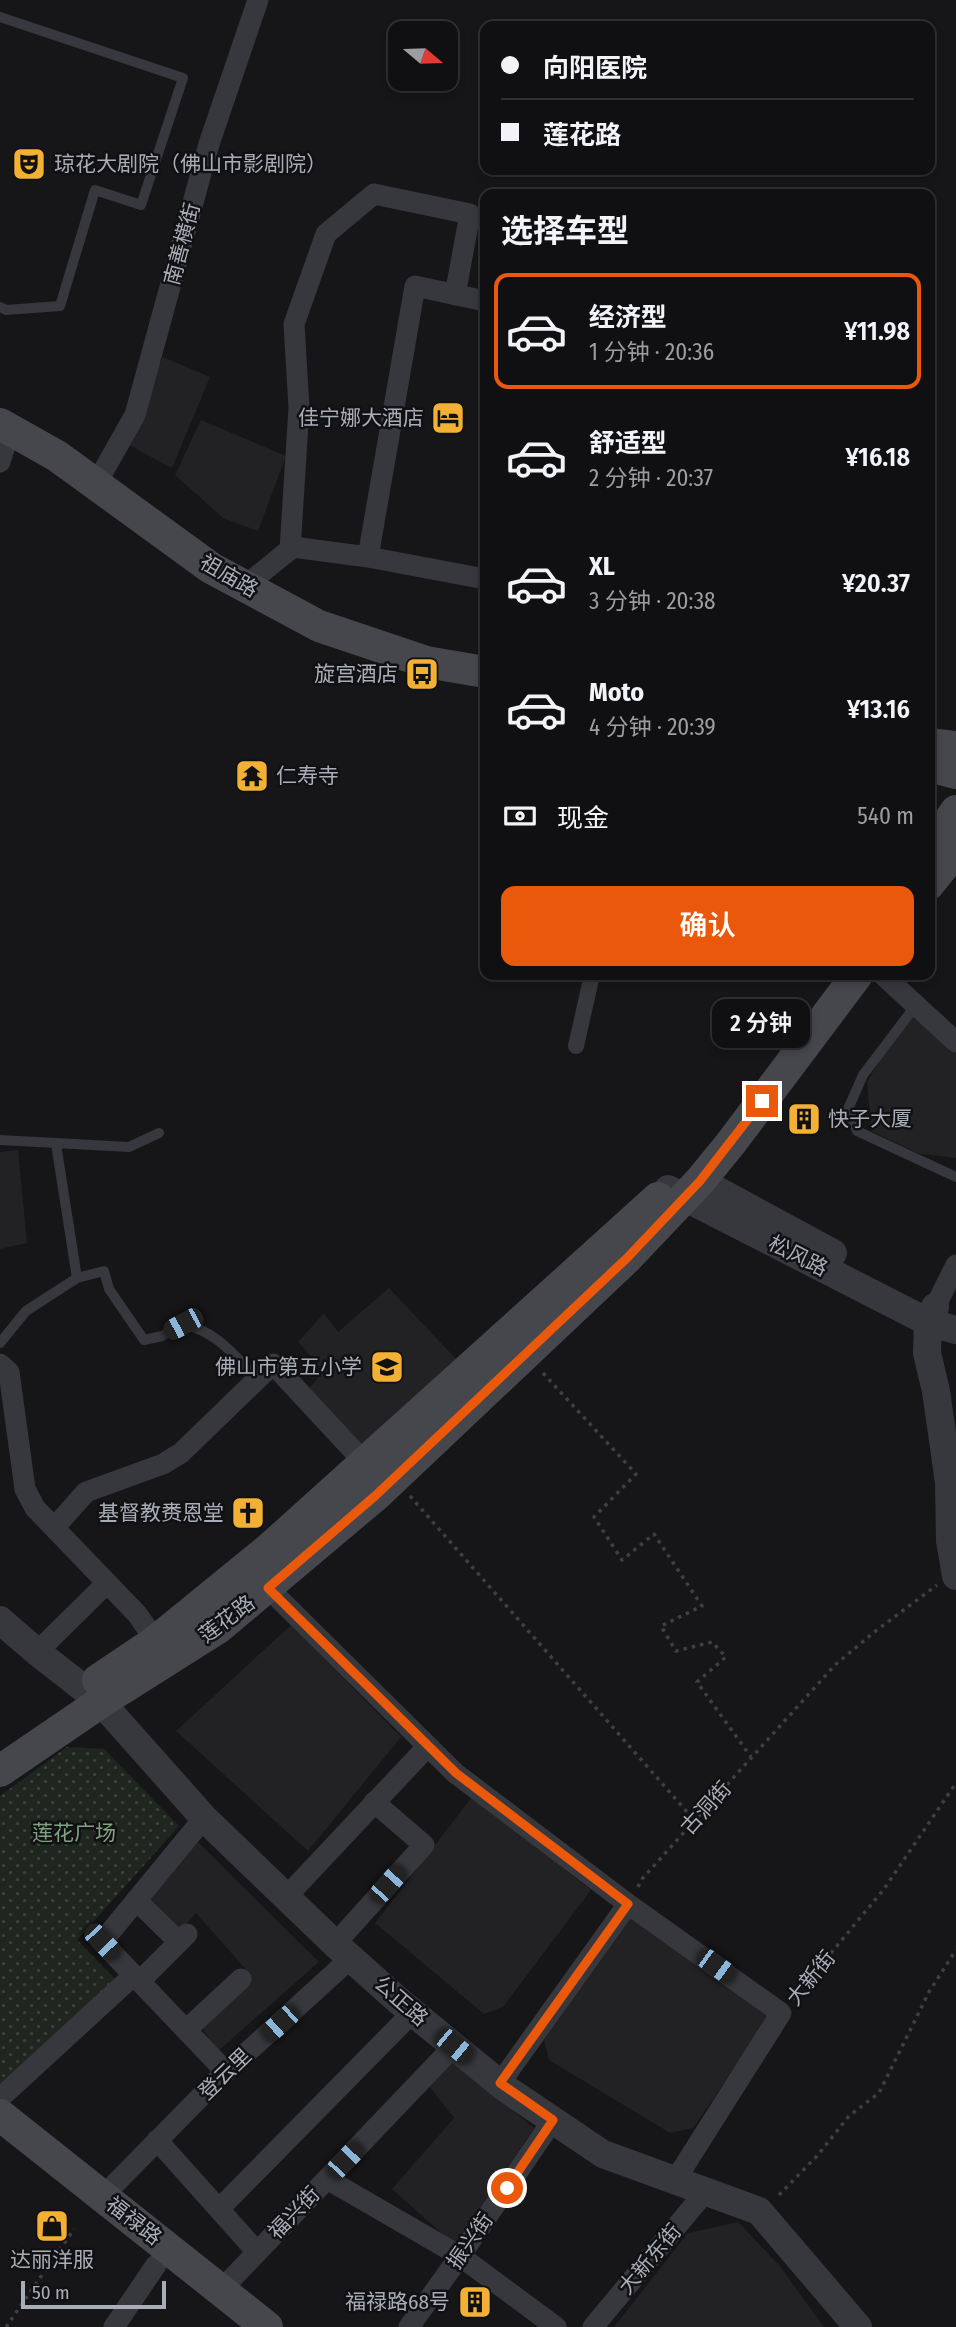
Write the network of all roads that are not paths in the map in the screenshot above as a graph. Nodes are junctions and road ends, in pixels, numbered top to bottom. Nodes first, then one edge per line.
1 (258, 0) edge
2 (0, 17) edge
3 (455, 295) junction
4 (480, 300) edge
5 (0, 307) edge
6 (1, 446) edge
7 (96, 484) junction
8 (290, 550) junction
9 (368, 557) junction
10 (480, 578) edge
11 (245, 586) junction
12 (480, 671) edge
13 (480, 683) edge
14 (935, 745) edge
15 (956, 747) edge
16 (935, 768) edge
17 (956, 773) edge
18 (956, 811) edge
19 (935, 841) edge
20 (956, 850) edge
21 (935, 876) edge
22 (591, 980) edge
23 (830, 980) edge
24 (853, 980) edge
25 (888, 980) edge
26 (916, 1005) junction
27 (956, 1042) edge
28 (576, 1046) dead end
29 (159, 1133) dead end
30 (0, 1140) edge
31 (57, 1143) junction
32 (956, 1177) edge
33 (684, 1185) junction
34 (956, 1265) edge
35 (77, 1278) junction
36 (940, 1317) edge
37 (956, 1330) edge
38 (0, 1343) edge
39 (0, 1364) edge
40 (265, 1371) junction
41 (365, 1463) junction
42 (54, 1528) junction
43 (955, 1575) edge
44 (107, 1583) junction
45 (268, 1588) junction
46 (0, 1620) edge
47 (156, 1641) junction
48 (37, 1652) junction
49 (93, 1695) junction
50 (0, 1746) edge
51 (428, 1746) junction
52 (0, 1771) edge
53 (374, 1802) junction
54 (204, 1818) junction
55 (287, 1896) junction
56 (136, 1900) junction
57 (628, 1904) junction
58 (344, 1951) junction
59 (137, 1978) junction
60 (241, 1979) dead end
61 (413, 2012) junction
62 (186, 2030) junction
63 (454, 2046) junction
64 (226, 2072) junction
65 (500, 2083) junction
66 (0, 2098) edge
67 (0, 2115) edge
68 (553, 2120) junction
69 (0, 2138) edge
70 (157, 2140) junction
71 (327, 2179) junction
72 (676, 2179) junction
73 (706, 2191) junction
74 (103, 2196) junction
75 (219, 2208) junction
76 (257, 2252) junction
77 (460, 2256) junction
78 (156, 2265) junction
79 (221, 2290) junction
80 (114, 2327) edge
81 (233, 2327) edge
82 (267, 2327) edge
83 (409, 2327) edge
84 (556, 2327) edge
85 (593, 2327) edge
86 (858, 2327) edge

1 - 7 street, 南善横街
2 - 5 lane
3 - 4 street
3 - 8 street
3 - 9 street
6 - 7 main road, 祖庙路
6 - 13 main road, 祖庙路
7 - 11 main road, 祖庙路
8 - 9 street
8 - 11 street
9 - 10 street
11 - 12 main road, 祖庙路
14 - 15 main road
16 - 17 main road
18 - 19 main road
20 - 21 main road
22 - 28 street
23 - 33 main road, 莲花路
24 - 33 main road, 莲花路
25 - 26 street
26 - 27 street
26 - 32 lane
29 - 31 lane
30 - 31 lane
31 - 35 lane
33 - 36 street, 松风路
33 - 41 main road, 莲花路
33 - 45 main road, 莲花路
34 - 36 street
35 - 38 lane
35 - 40 lane
36 - 37 street, 松风路
36 - 43 street
39 - 42 street
40 - 41 street
40 - 42 street
41 - 47 main road, 莲花路
42 - 44 street
44 - 47 street
44 - 48 street
45 - 49 main road, 莲花路
45 - 51 street
46 - 48 street, 公正路
47 - 49 main road, 莲花路
48 - 49 street, 公正路
49 - 50 main road, 莲花路
49 - 52 main road, 莲花路
49 - 54 street, 公正路
51 - 53 street
51 - 57 street
53 - 55 street
53 - 58 street, 登云里
54 - 55 street, 公正路
54 - 56 street
55 - 58 street, 公正路
56 - 59 street
56 - 59 street
57 - 65 street
57 - 72 street, 大新街
58 - 61 street, 公正路
58 - 64 street, 登云里
59 - 62 street
59 - 66 street
60 - 62 street
61 - 63 street, 公正路
61 - 75 street
62 - 64 street
63 - 65 street, 公正路
63 - 71 street, 福兴街
64 - 70 street, 登云里
65 - 68 street, 公正路
67 - 74 main road, 福禄路
68 - 72 street, 公正路
68 - 77 street, 振兴街
69 - 78 main road, 福禄路
70 - 74 street, 登云里
70 - 75 street
71 - 76 street, 福兴街
71 - 77 street
72 - 73 street, 公正路
73 - 85 street, 大新东街
73 - 86 street, 公正路
74 - 79 main road, 福禄路
75 - 76 street
76 - 79 street, 福兴街
77 - 83 street, 振兴街
77 - 84 street
78 - 80 street
78 - 81 main road, 福禄路
79 - 82 main road, 福禄路

